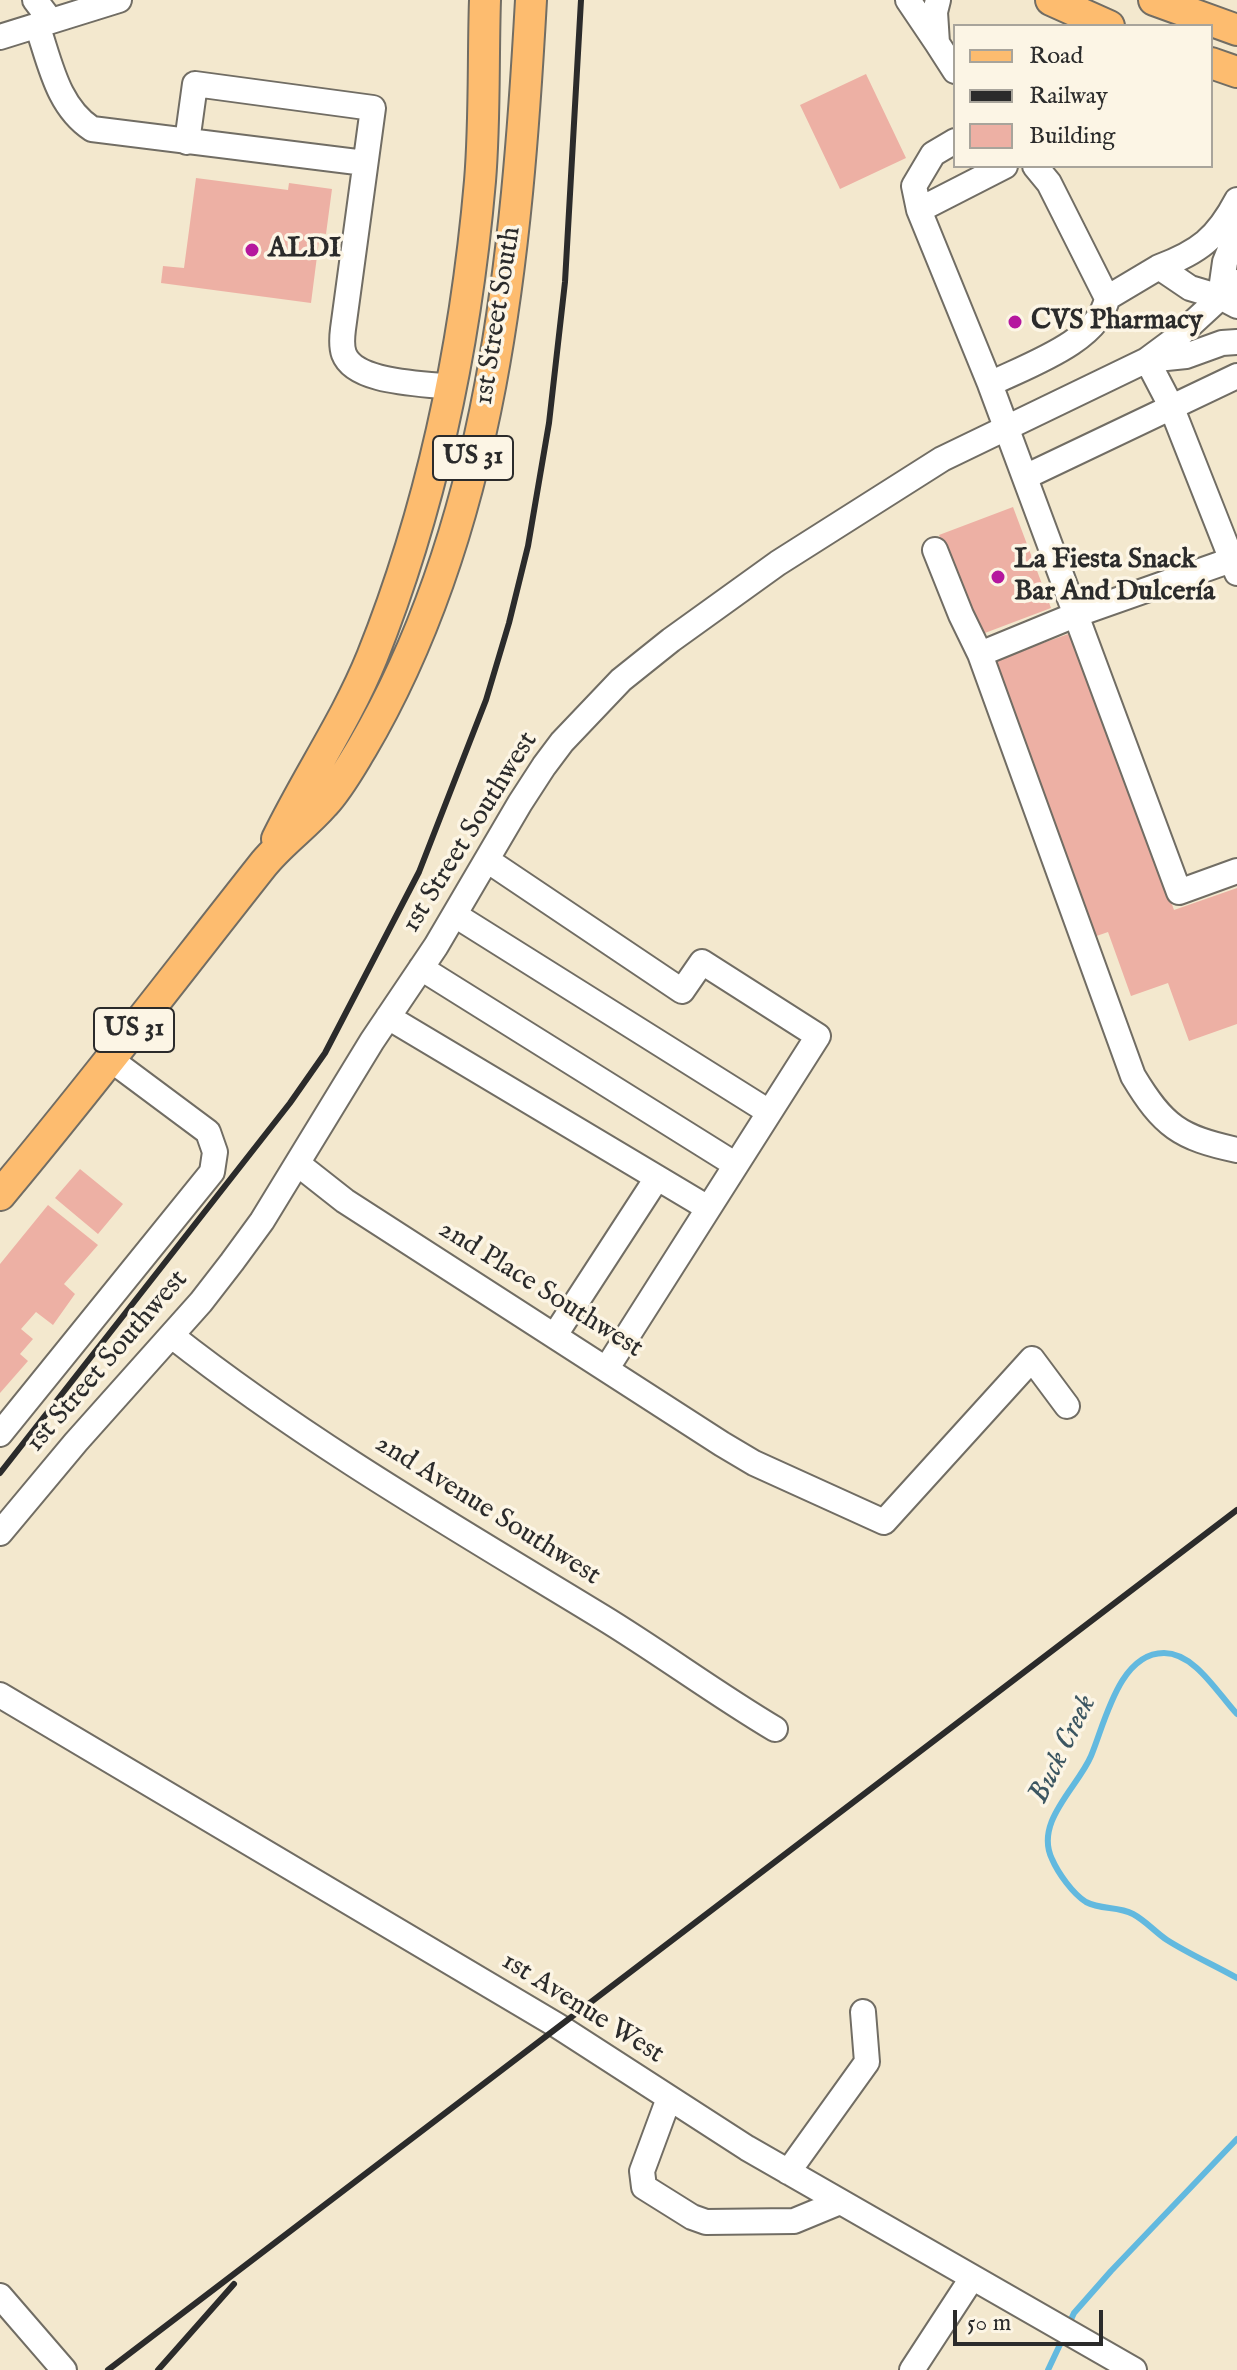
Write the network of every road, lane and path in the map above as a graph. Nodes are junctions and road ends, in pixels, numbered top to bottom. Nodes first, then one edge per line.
1 (35, 0) edge
2 (119, 0) edge
3 (485, 0) edge
4 (531, 0) edge
5 (908, 0) edge
6 (938, 0) edge
7 (1051, 0) edge
8 (1154, 0) edge
9 (44, 23) junction
10 (1105, 24) edge
11 (1237, 30) edge
12 (0, 37) edge
13 (937, 43) junction
14 (1213, 64) edge
15 (953, 68) edge
16 (1237, 72) edge
17 (187, 142) junction
18 (953, 142) edge
19 (365, 163) junction
20 (1001, 168) edge
21 (1037, 168) edge
22 (1237, 200) edge
23 (919, 210) junction
24 (1237, 232) edge
25 (1159, 267) junction
26 (1231, 295) edge
27 (1107, 298) junction
28 (1237, 342) edge
29 (1147, 360) junction
30 (1237, 376) edge
31 (990, 384) junction
32 (449, 387) junction
33 (1171, 406) junction
34 (1005, 426) junction
35 (1025, 477) junction
36 (935, 550) dead end
37 (1236, 564) edge
38 (1075, 615) junction
39 (980, 654) junction
40 (356, 694) junction
41 (382, 712) junction
42 (487, 860) junction
43 (265, 862) junction
44 (1237, 871) edge
45 (455, 915) junction
46 (421, 968) junction
47 (388, 1017) junction
48 (110, 1059) junction
49 (769, 1112) junction
50 (1237, 1150) edge
51 (298, 1164) junction
52 (736, 1165) junction
53 (657, 1178) junction
54 (0, 1195) edge
55 (708, 1208) junction
56 (555, 1335) junction
57 (172, 1336) junction
58 (607, 1368) junction
59 (1067, 1406) dead end
60 (0, 1434) edge
61 (0, 1533) edge
62 (0, 1695) edge
63 (775, 1729) dead end
64 (863, 2012) dead end
65 (669, 2098) junction
66 (788, 2172) junction
67 (840, 2202) junction
68 (972, 2278) junction
69 (0, 2296) edge
70 (1129, 2367) edge
71 (64, 2370) edge
72 (912, 2370) edge

1 - 9 street
2 - 9 street
3 - 32 main road, 1st Street South / US 31
4 - 41 main road, 1st Street South / US 31
5 - 13 street
6 - 13 street
7 - 10 main road
8 - 11 main road
9 - 12 street
9 - 17 street
13 - 15 street
14 - 16 main road
17 - 19 street
17 - 19 street
18 - 23 street
19 - 32 street
20 - 23 street
21 - 27 street
22 - 25 street
23 - 31 street
24 - 26 street
25 - 26 street
25 - 27 street
26 - 29 street, 1st Street Southwest
27 - 31 street
28 - 29 street
29 - 33 street
29 - 34 street, 1st Street Southwest
30 - 33 street
31 - 34 street
32 - 40 main road, 1st Street South / US 31
33 - 35 street
33 - 37 street
34 - 35 street
34 - 42 street, 1st Street Southwest
35 - 38 street
36 - 39 street
37 - 38 street
38 - 39 street
38 - 44 street
39 - 50 street
40 - 41 main road
40 - 43 main road, 1st Street South / US 31
41 - 43 main road, 1st Street South / US 31
42 - 45 street, 1st Street Southwest
42 - 49 street
43 - 48 main road, 1st Street South / US 31
45 - 46 street, 1st Street Southwest
45 - 49 street
46 - 47 street, 1st Street Southwest
46 - 52 street
47 - 51 street, 1st Street Southwest
47 - 53 street
48 - 54 main road, 1st Street South / US 31
48 - 60 street
49 - 52 street
51 - 56 street, 2nd Place Southwest
51 - 57 street, 1st Street Southwest
52 - 55 street
53 - 55 street
53 - 56 street
55 - 58 street
56 - 58 street, 2nd Place Southwest
57 - 61 street, 1st Street Southwest
57 - 63 street, 2nd Avenue Southwest
58 - 59 street, 2nd Place Southwest
62 - 65 street, 1st Avenue West
64 - 66 street
65 - 66 street, 1st Avenue West
65 - 67 street
66 - 67 street, 1st Avenue West
67 - 68 street, 1st Avenue West
68 - 70 street, 1st Avenue West
68 - 72 street
69 - 71 street

